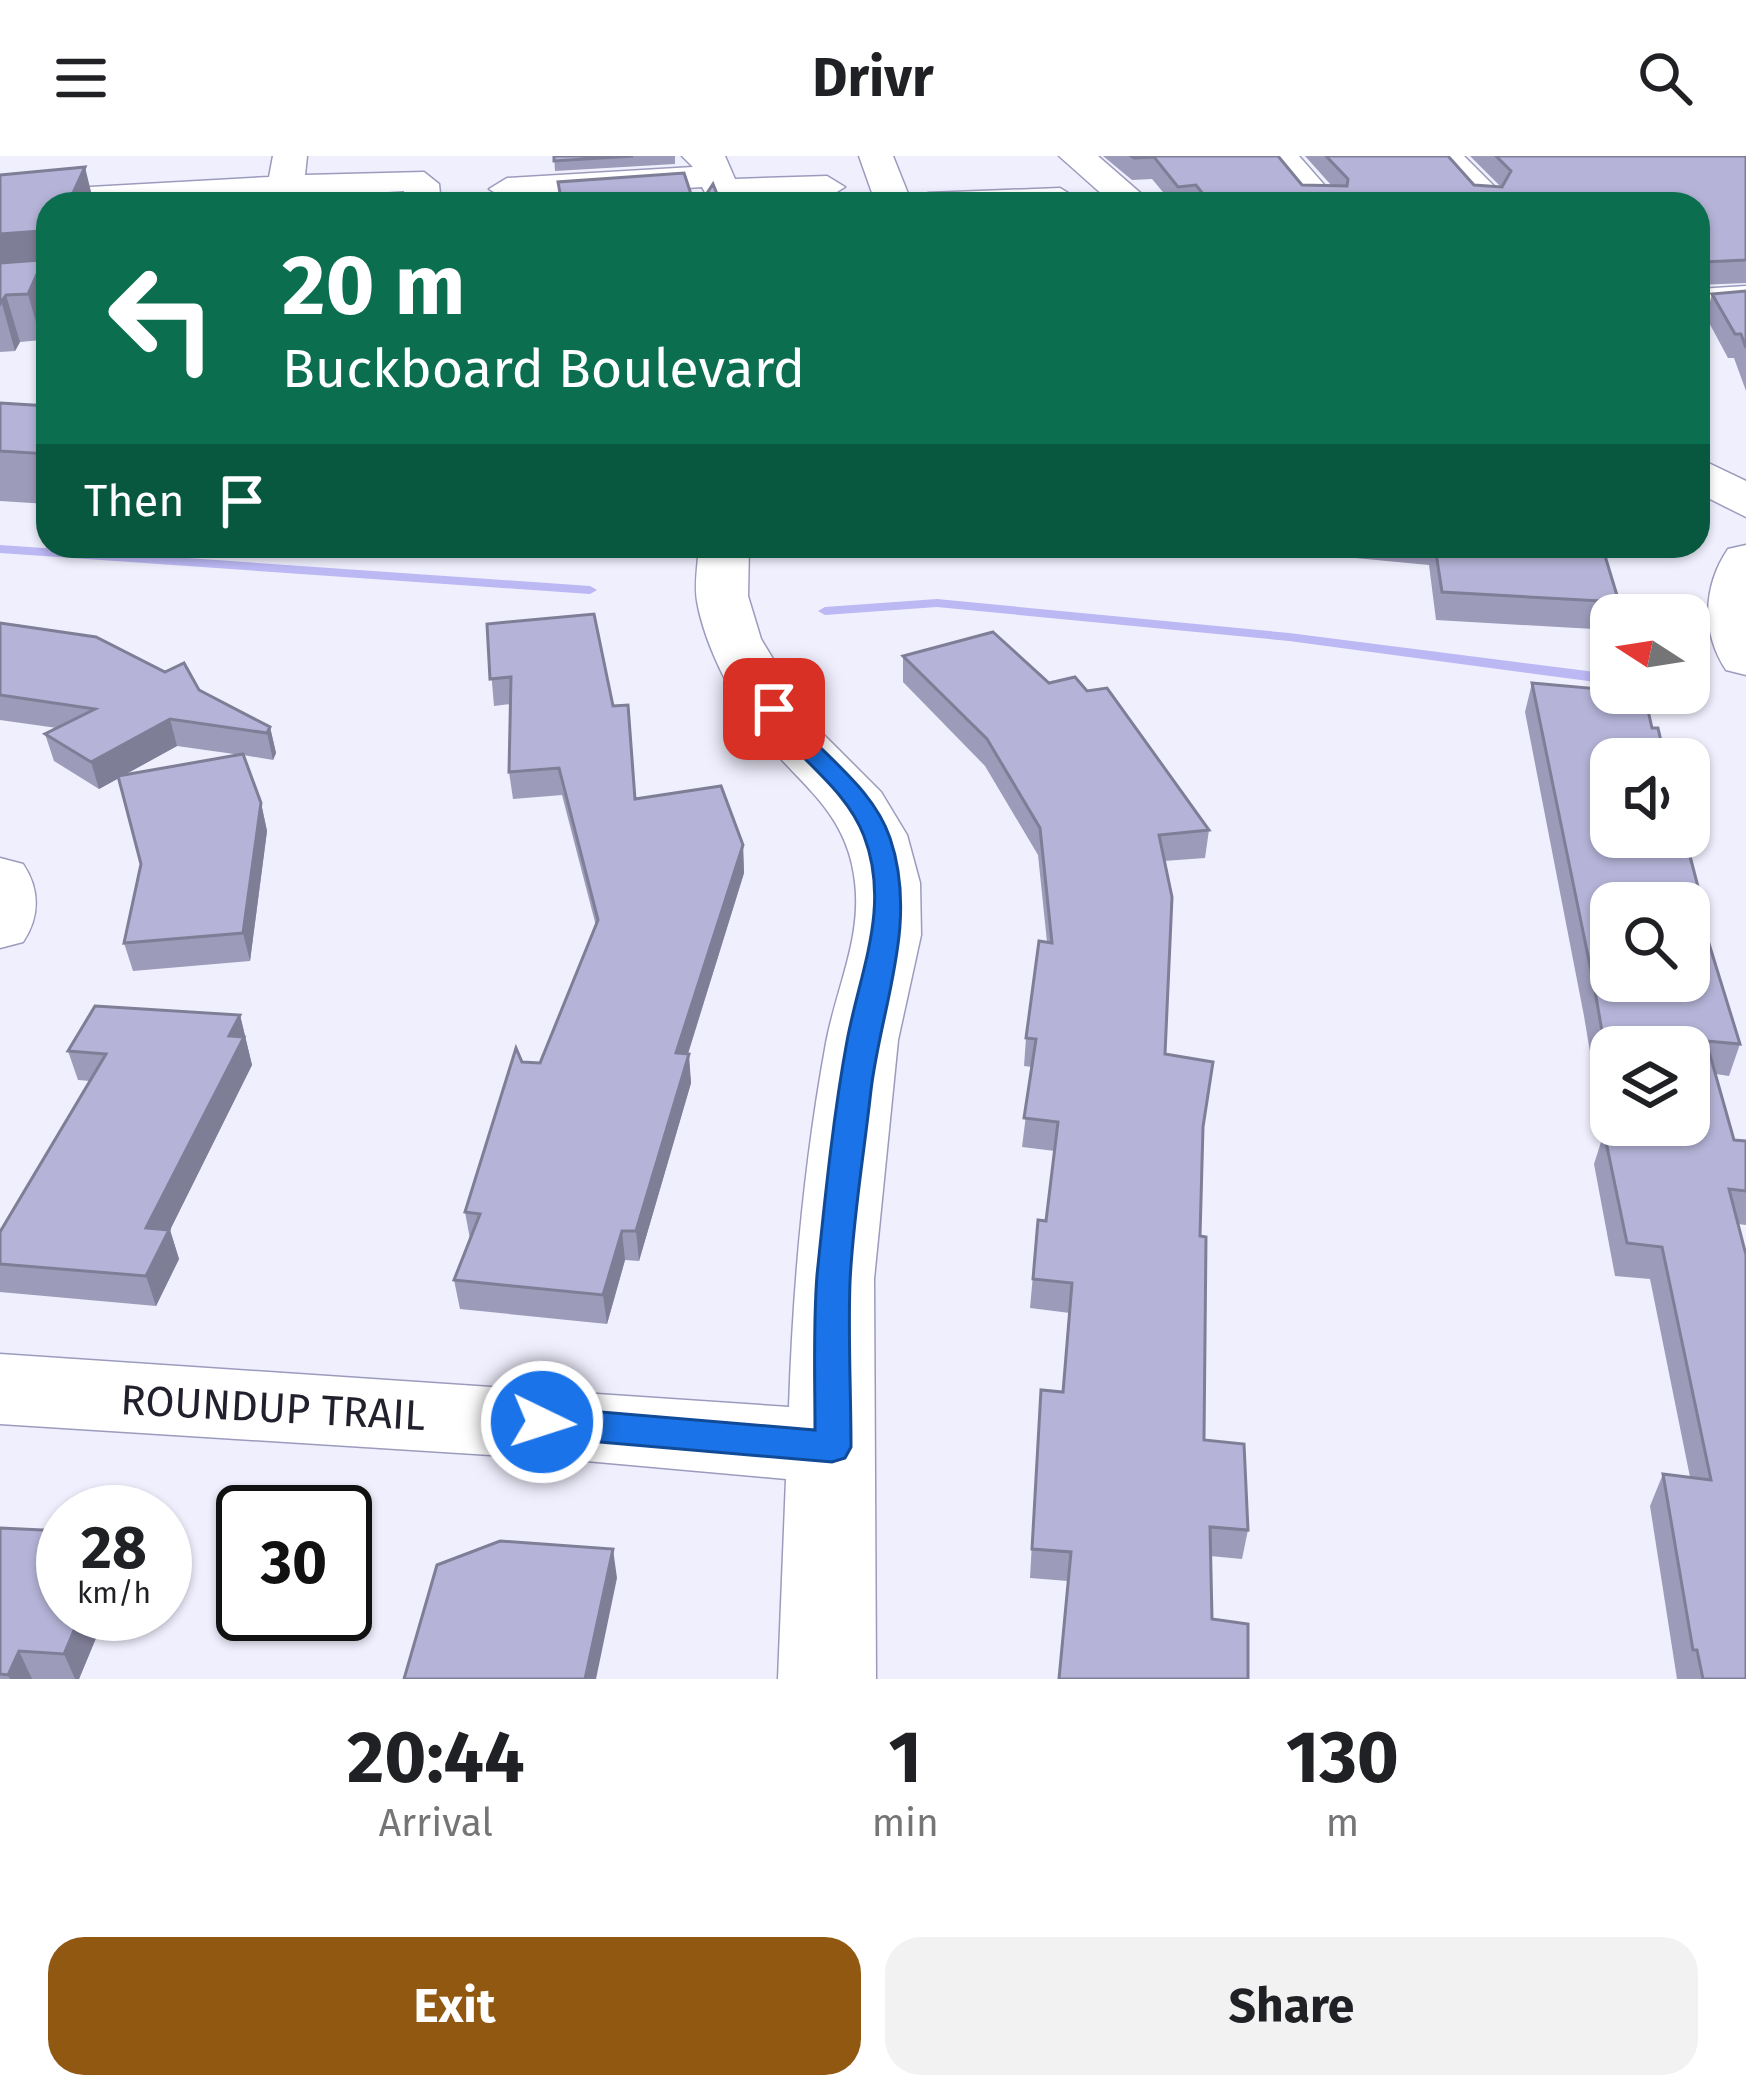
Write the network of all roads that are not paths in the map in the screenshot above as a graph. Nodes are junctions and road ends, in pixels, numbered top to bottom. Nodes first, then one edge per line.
1 (564, 156) edge
2 (876, 156) edge
3 (1076, 156) edge
4 (1280, 156) edge
5 (1444, 156) edge
6 (706, 166) edge
7 (506, 177) edge
8 (287, 182) edge
9 (825, 182) edge
10 (2, 186) edge
11 (422, 192) edge
12 (731, 192) edge
13 (744, 192) edge
14 (890, 192) edge
15 (1120, 192) edge
16 (1312, 192) edge
17 (1482, 192) edge
18 (1746, 298) edge
19 (1710, 300) edge
20 (1710, 480) edge
21 (1746, 502) edge
22 (724, 558) edge
23 (1746, 560) edge
24 (1746, 658) edge
25 (0, 878) edge
26 (0, 927) edge
27 (0, 1389) edge
28 (832, 1447) junction
29 (827, 1679) edge

1 - 7 street
2 - 14 street
3 - 15 street
4 - 16 street
5 - 17 street
6 - 7 street
6 - 12 street
8 - 10 street
8 - 11 street
9 - 13 street
18 - 19 street
20 - 21 street
22 - 28 street
23 - 24 street
25 - 26 street
27 - 28 street, ROUNDUP TRAIL
28 - 29 street

